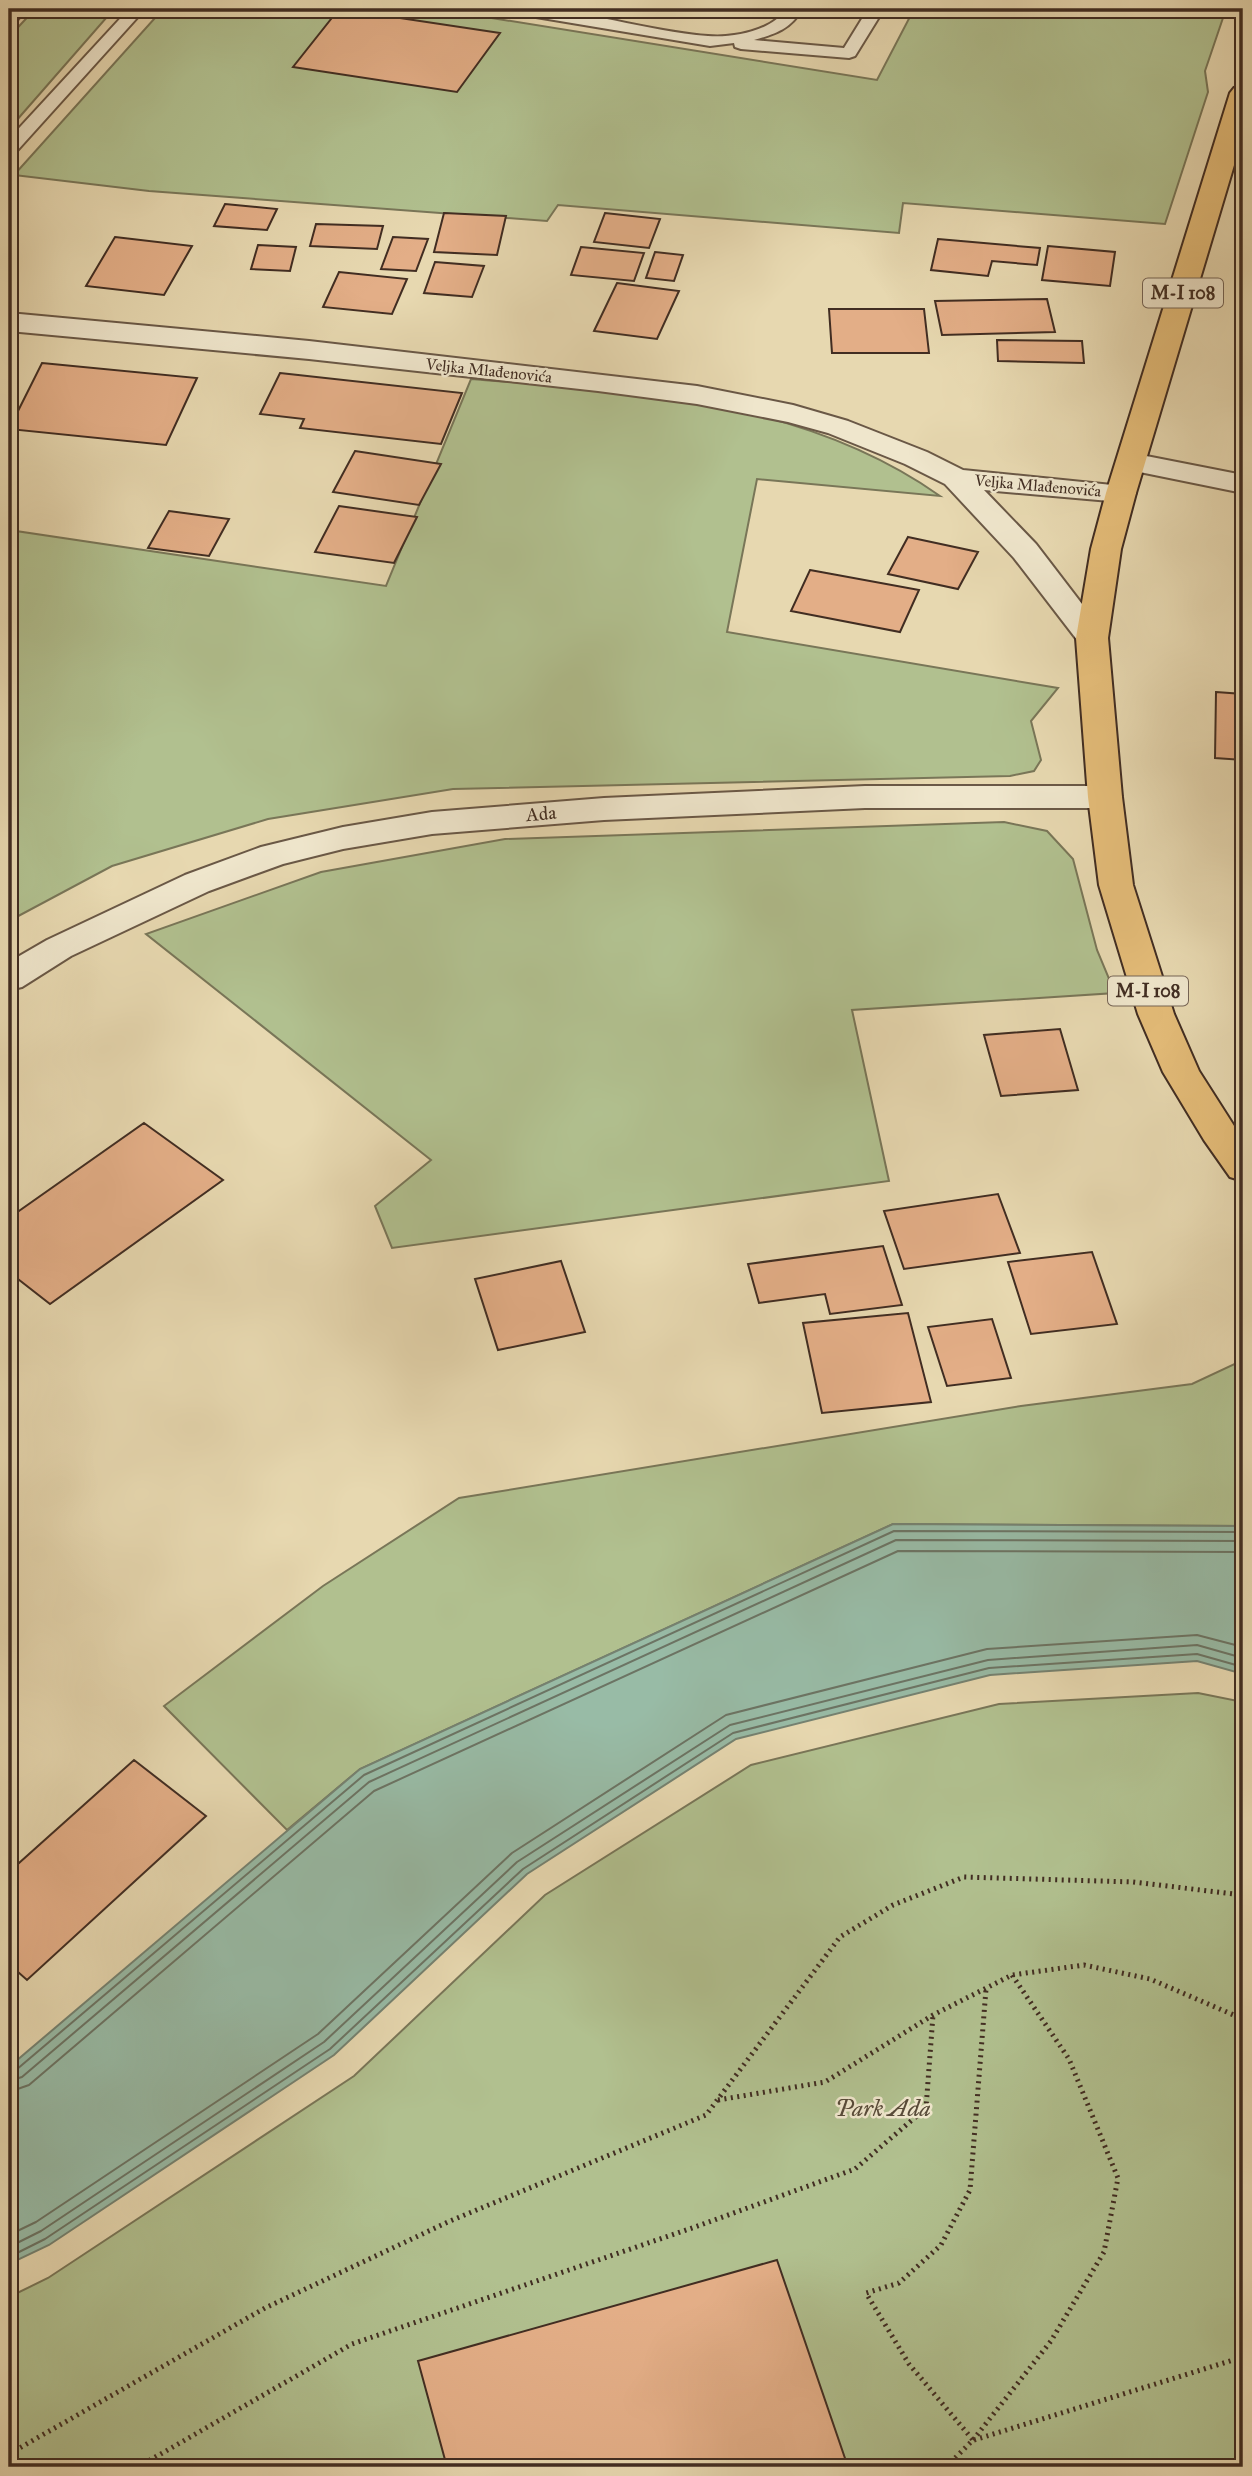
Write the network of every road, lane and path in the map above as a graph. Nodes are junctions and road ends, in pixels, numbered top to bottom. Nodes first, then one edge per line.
1 (14, 9) edge
2 (137, 9) edge
3 (518, 9) edge
4 (794, 9) edge
5 (876, 9) edge
6 (9, 14) edge
7 (710, 41) junction
8 (1243, 93) edge
9 (9, 149) edge
10 (9, 322) edge
11 (1131, 462) junction
12 (956, 478) junction
13 (1243, 484) edge
14 (1121, 493) junction
15 (1092, 638) junction
16 (1105, 797) junction
17 (9, 978) edge
18 (1243, 1167) edge
19 (1243, 1895) edge
20 (1012, 1975) junction
21 (986, 1989) junction
22 (933, 2015) junction
23 (1243, 2020) edge
24 (718, 2100) junction
25 (1243, 2357) edge
26 (973, 2440) junction
27 (9, 2454) edge
28 (138, 2467) edge
29 (946, 2467) edge

1 - 6 street
2 - 9 lane
3 - 7 lane
4 - 7 lane
5 - 7 lane
8 - 11 main road, M-I 108
10 - 12 street, Veljka Mlađenovića
11 - 13 street
11 - 14 main road, M-I 108
12 - 14 street, Veljka Mlađenovića
12 - 15 street, Veljka Mlađenovića
14 - 15 main road, M-I 108
15 - 16 main road, M-I 108
16 - 17 street, Ada
16 - 18 main road, M-I 108
19 - 24 path
20 - 21 path
20 - 23 path
20 - 26 path
21 - 22 path
21 - 26 path
22 - 24 path
22 - 28 path
24 - 27 path
25 - 26 path
26 - 29 path

